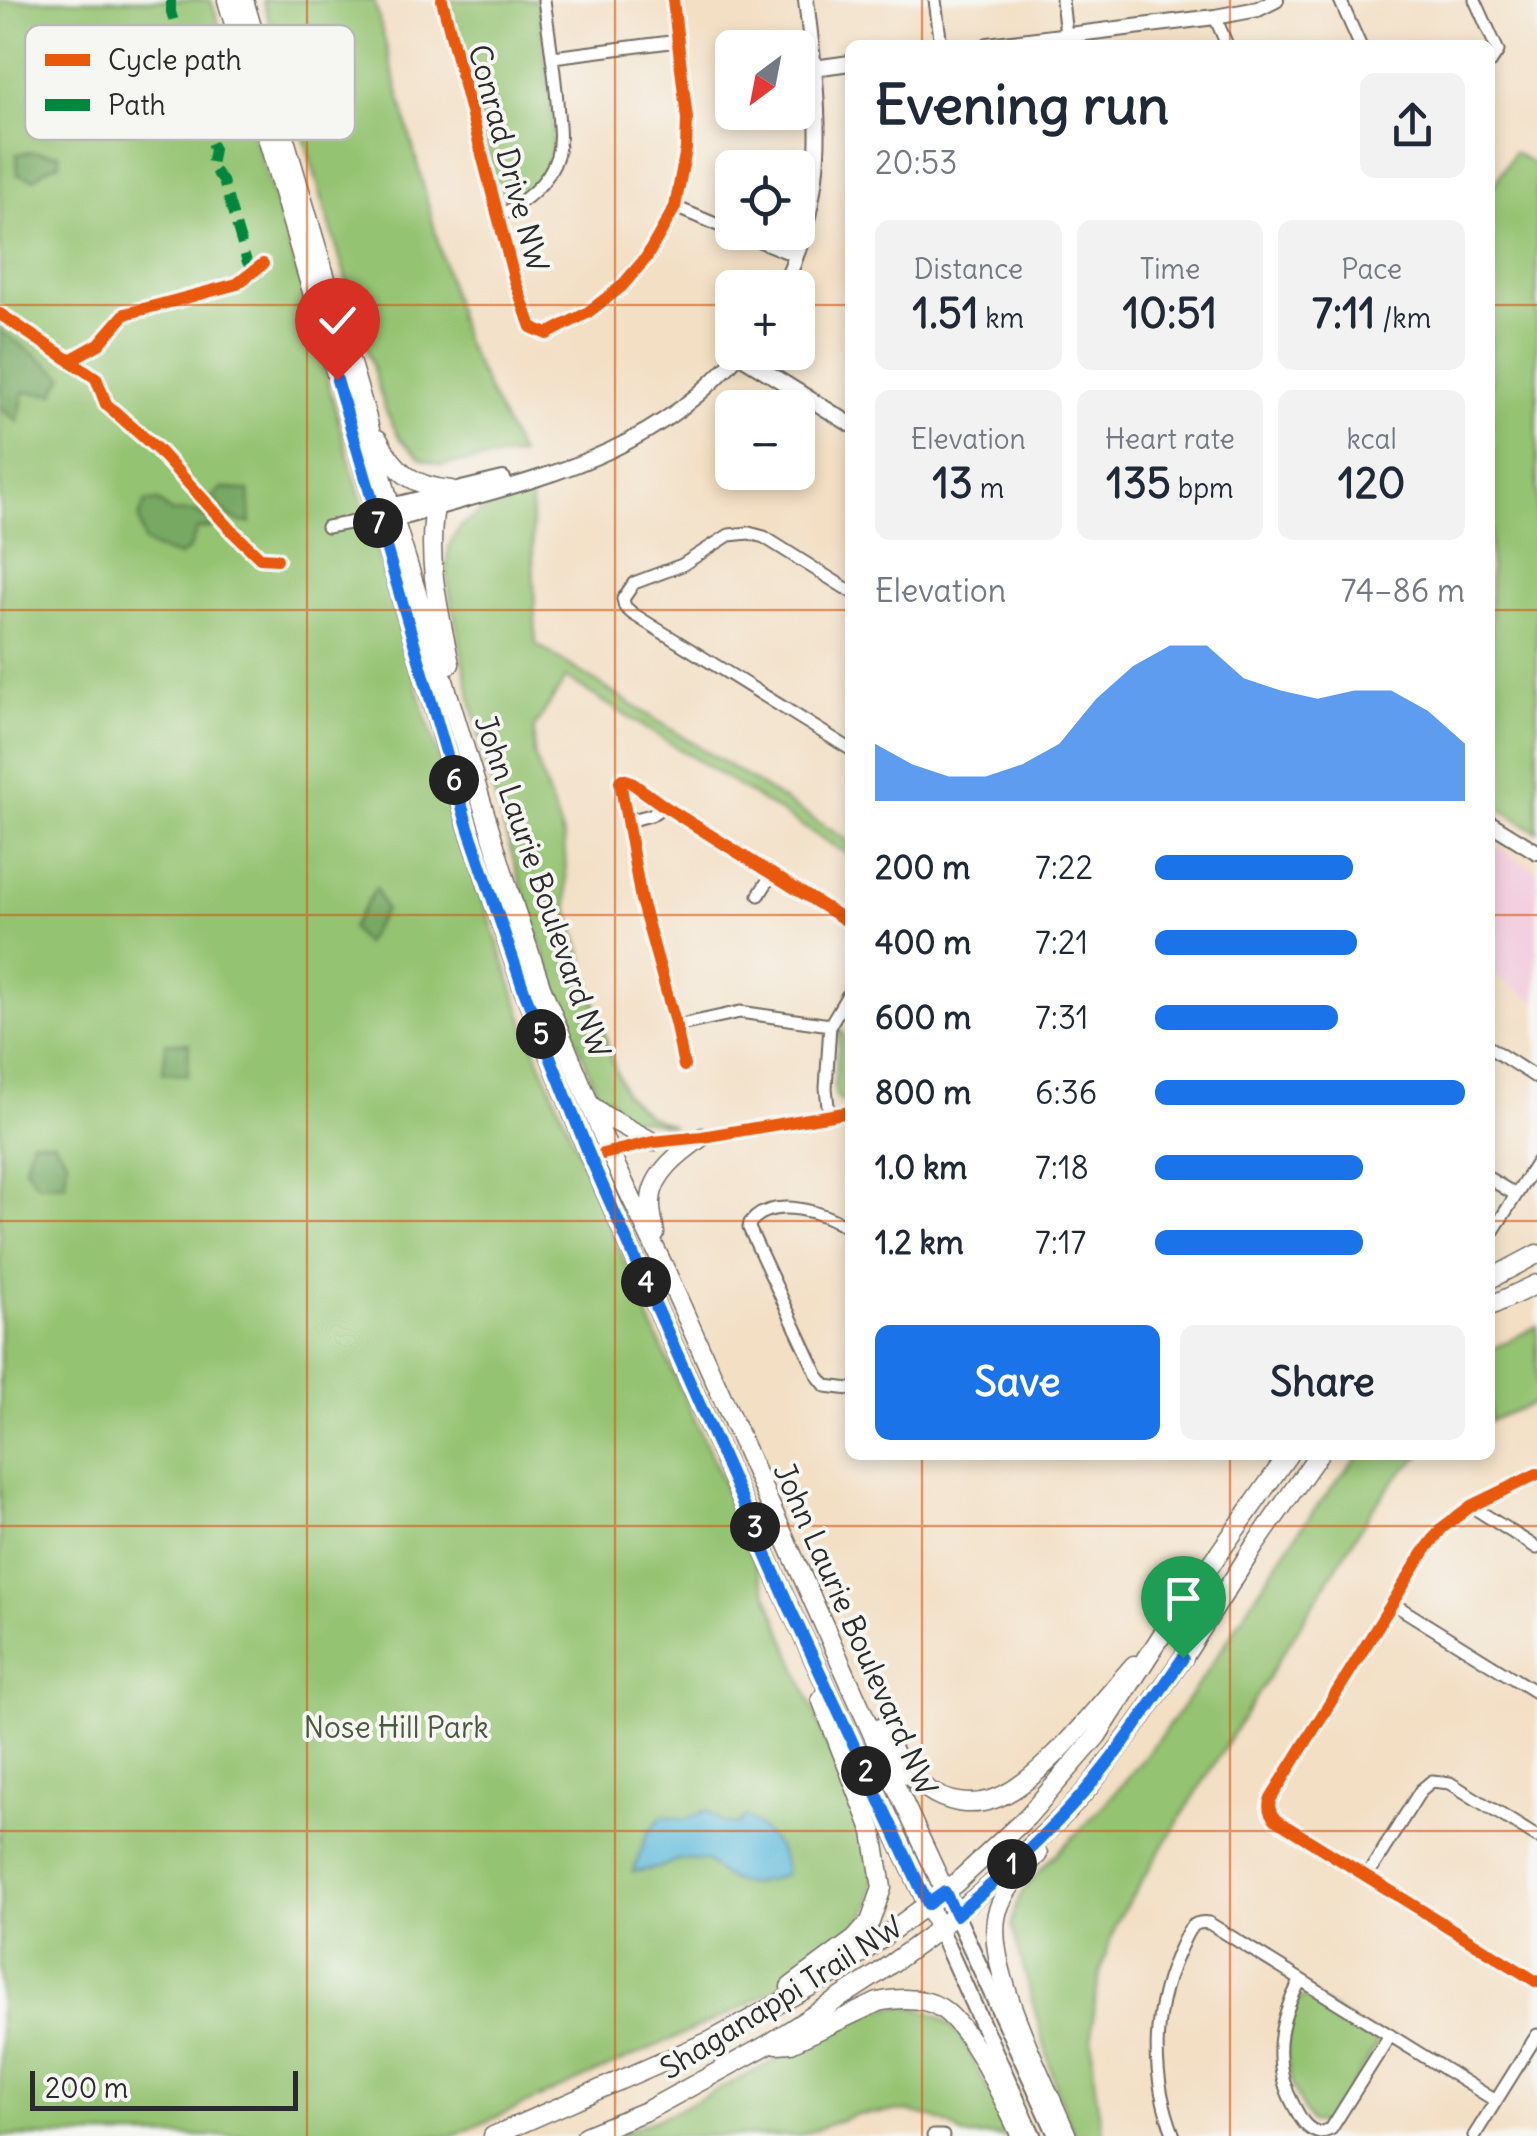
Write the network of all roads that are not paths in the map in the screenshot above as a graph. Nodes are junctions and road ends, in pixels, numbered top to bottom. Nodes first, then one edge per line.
1 (226, 0) edge
2 (244, 0) edge
3 (442, 0) edge
4 (544, 0) edge
5 (672, 0) edge
6 (806, 0) edge
7 (936, 0) edge
8 (1062, 0) edge
9 (1276, 0) edge
10 (1340, 0) edge
11 (1474, 0) edge
12 (1215, 18) junction
13 (234, 25) edge
14 (251, 25) edge
15 (810, 30) edge
16 (1066, 35) junction
17 (940, 40) edge
18 (1027, 40) edge
19 (1225, 40) edge
20 (1358, 40) edge
21 (1493, 40) edge
22 (678, 41) junction
23 (553, 57) junction
24 (845, 63) edge
25 (815, 68) edge
26 (815, 77) edge
27 (270, 140) edge
28 (285, 140) edge
29 (675, 207) junction
30 (499, 217) junction
31 (715, 224) edge
32 (781, 250) edge
33 (796, 256) junction
34 (790, 270) edge
35 (724, 370) edge
36 (765, 370) edge
37 (367, 418) junction
38 (845, 421) edge
39 (557, 470) junction
40 (451, 490) junction
41 (435, 507) junction
42 (387, 515) junction
43 (326, 527) dead end
44 (845, 588) edge
45 (463, 738) junction
46 (845, 746) edge
47 (664, 806) junction
48 (628, 821) junction
49 (1495, 825) edge
50 (1537, 852) edge
51 (772, 874) junction
52 (759, 895) dead end
53 (845, 920) edge
54 (845, 1000) edge
55 (830, 1025) junction
56 (676, 1026) junction
57 (1495, 1051) edge
58 (684, 1066) dead end
59 (1537, 1078) edge
60 (589, 1104) junction
61 (845, 1113) edge
62 (829, 1115) junction
63 (702, 1137) junction
64 (652, 1142) junction
65 (609, 1151) junction
66 (590, 1157) junction
67 (1537, 1162) edge
68 (1495, 1181) edge
69 (1516, 1195) junction
70 (845, 1226) edge
71 (1495, 1228) edge
72 (652, 1245) junction
73 (1536, 1255) edge
74 (1495, 1276) edge
75 (1537, 1284) edge
76 (1537, 1293) edge
77 (1513, 1294) junction
78 (1495, 1303) edge
79 (845, 1388) edge
80 (1284, 1460) edge
81 (1315, 1460) edge
82 (1537, 1474) edge
83 (1471, 1506) junction
84 (1537, 1548) edge
85 (1392, 1603) junction
86 (788, 1604) junction
87 (1167, 1627) junction
88 (834, 1646) junction
89 (1537, 1693) edge
90 (1066, 1812) junction
91 (1537, 1837) edge
92 (1367, 1876) junction
93 (945, 1892) junction
94 (928, 1904) junction
95 (956, 1915) junction
96 (940, 1928) junction
97 (1301, 1980) junction
98 (1537, 1982) edge
99 (742, 2025) junction
100 (1537, 2034) edge
101 (1390, 2035) junction
102 (767, 2045) junction
103 (1496, 2101) junction
104 (494, 2136) edge
105 (585, 2136) edge
106 (934, 2136) edge
107 (943, 2136) edge
108 (1021, 2136) edge
109 (1034, 2136) edge
110 (1057, 2136) edge
111 (1067, 2136) edge
112 (1174, 2136) edge
113 (1474, 2136) edge

1 - 13 main road, John Laurie Boulevard NW
2 - 14 main road, John Laurie Boulevard NW
3 - 30 street, Conrad Drive NW
4 - 23 street
5 - 22 street
6 - 15 street
7 - 17 street
8 - 16 street
9 - 12 street
10 - 20 street
11 - 21 street
12 - 16 street
12 - 19 street
16 - 18 street
22 - 23 street
22 - 29 street
23 - 30 street
24 - 25 street
26 - 33 street
27 - 42 main road, John Laurie Boulevard NW
28 - 37 main road, John Laurie Boulevard NW
29 - 30 street, Conrad Drive NW
29 - 31 street
32 - 33 street
33 - 34 street
35 - 39 street
36 - 38 street
37 - 40 main road
37 - 42 main road, John Laurie Boulevard NW
39 - 40 street
39 - 41 street
40 - 42 street
41 - 42 street
41 - 45 main road
42 - 43 street
42 - 45 main road, John Laurie Boulevard NW
42 - 66 main road, John Laurie Boulevard NW
44 - 46 street
45 - 60 main road, John Laurie Boulevard NW
47 - 48 street
47 - 48 street
47 - 51 street
48 - 56 street
49 - 50 street
51 - 52 street
51 - 53 street
54 - 55 street
55 - 56 street
55 - 62 street
56 - 58 street
57 - 59 street
60 - 64 main road
60 - 65 main road, John Laurie Boulevard NW
61 - 62 street
62 - 63 street
63 - 64 street
63 - 72 main road
64 - 65 street
65 - 66 street
65 - 72 main road, John Laurie Boulevard NW
66 - 86 main road, John Laurie Boulevard NW
67 - 69 street
68 - 69 street
69 - 71 street
70 - 79 street
72 - 88 main road, John Laurie Boulevard NW
73 - 74 main road
75 - 77 main road
76 - 77 main road
77 - 78 main road
80 - 87 main road, Shaganappi Trail NW
81 - 90 main road, Shaganappi Trail NW
82 - 83 street
83 - 84 street
83 - 85 street
85 - 89 street
85 - 92 street
86 - 94 main road, John Laurie Boulevard NW
86 - 99 main road
87 - 88 main road
87 - 93 main road, Shaganappi Trail NW
88 - 93 main road, John Laurie Boulevard NW
90 - 95 main road, Shaganappi Trail NW
90 - 111 main road
91 - 92 street
92 - 98 street
93 - 94 main road, Shaganappi Trail NW
93 - 95 main road, John Laurie Boulevard NW
94 - 96 main road, John Laurie Boulevard NW
94 - 99 main road, Shaganappi Trail NW
95 - 96 main road, Shaganappi Trail NW
95 - 110 main road, John Laurie Boulevard NW
96 - 102 main road, Shaganappi Trail NW
96 - 109 main road, John Laurie Boulevard NW
97 - 101 street
97 - 101 street
97 - 112 street
99 - 104 main road, Shaganappi Trail NW
100 - 103 street
101 - 103 street
102 - 105 main road, Shaganappi Trail NW
102 - 108 main road
103 - 113 street
106 - 107 street

